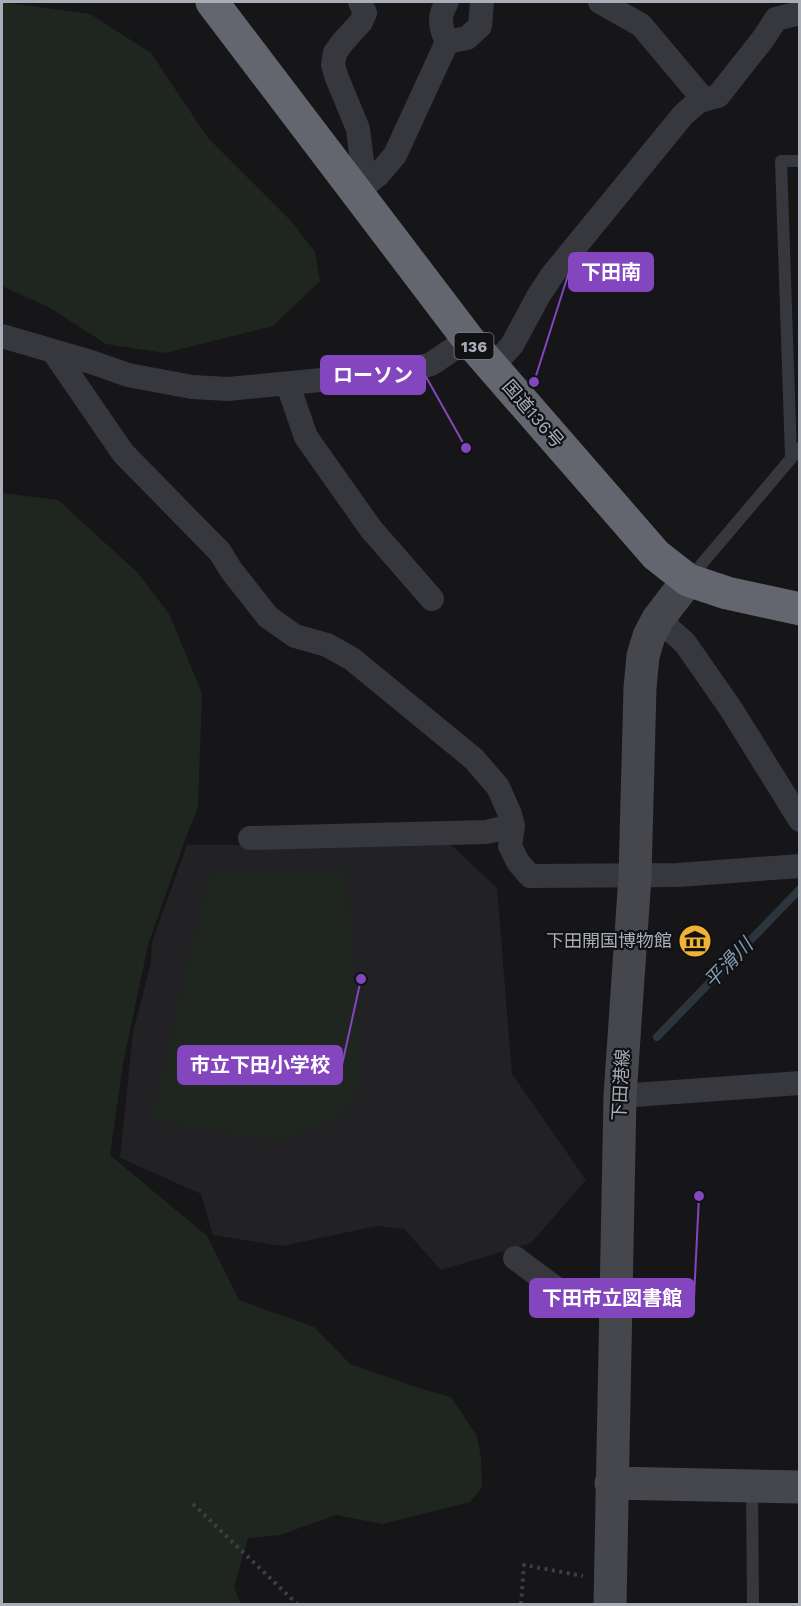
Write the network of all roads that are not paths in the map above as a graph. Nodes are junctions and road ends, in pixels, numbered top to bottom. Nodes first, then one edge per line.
1 (212, 2) edge
2 (360, 2) edge
3 (447, 2) edge
4 (482, 2) edge
5 (600, 2) edge
6 (800, 13) edge
7 (447, 42) junction
8 (704, 100) junction
9 (800, 161) edge
10 (360, 189) junction
11 (2, 336) edge
12 (468, 339) junction
13 (53, 351) junction
14 (492, 368) junction
15 (288, 385) junction
16 (795, 452) edge
17 (688, 579) junction
18 (432, 599) dead end
19 (800, 609) edge
20 (658, 619) junction
21 (800, 820) edge
22 (513, 826) junction
23 (250, 838) dead end
24 (800, 866) edge
25 (635, 876) junction
26 (800, 1083) edge
27 (620, 1096) junction
28 (515, 1258) dead end
29 (616, 1306) junction
30 (611, 1483) junction
31 (753, 1486) junction
32 (800, 1487) edge
33 (611, 1593) edge
34 (753, 1605) edge

1 - 10 highway, 国道136号 / 136
2 - 10 street
3 - 7 street
4 - 7 street
5 - 8 street
6 - 8 street
7 - 10 street
8 - 14 street
9 - 16 lane
10 - 12 highway, 国道136号 / 136
11 - 13 street
12 - 14 highway, 国道136号 / 136
12 - 15 street
13 - 15 street
13 - 22 street
14 - 17 highway, 国道136号 / 136
15 - 18 street
16 - 17 lane
17 - 19 highway, 国道136号 / 136
17 - 20 main road, 下田港線
20 - 21 street
20 - 25 main road, 下田港線
22 - 23 street
22 - 25 street
24 - 25 street
25 - 27 main road, 下田港線
26 - 27 street
27 - 29 main road, 下田港線
28 - 29 street
29 - 30 main road, 下田港線
30 - 31 main road
30 - 33 main road, 下田港線
31 - 32 main road
31 - 34 lane

